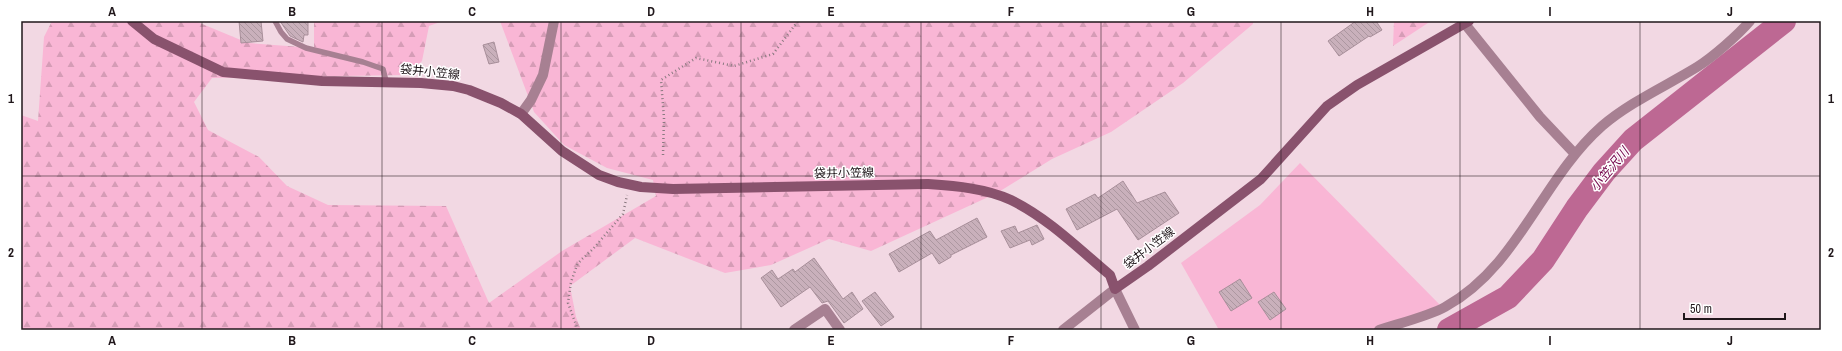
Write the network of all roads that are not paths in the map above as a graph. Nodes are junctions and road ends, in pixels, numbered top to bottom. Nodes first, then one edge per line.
1 (132, 21) edge
2 (275, 21) edge
3 (554, 21) edge
4 (1750, 21) edge
5 (1467, 23) edge
6 (386, 81) junction
7 (521, 114) junction
8 (1575, 154) junction
9 (1115, 289) junction
10 (794, 330) edge
11 (840, 330) edge
12 (1063, 330) edge
13 (1135, 330) edge
14 (1379, 330) edge

1 - 6 main road, 袋井小笠線
2 - 6 lane
3 - 7 street
4 - 8 street
5 - 8 street
5 - 9 main road, 袋井小笠線
6 - 7 main road, 袋井小笠線
7 - 9 main road, 袋井小笠線
8 - 14 street
9 - 12 street
9 - 13 street
10 - 11 street

